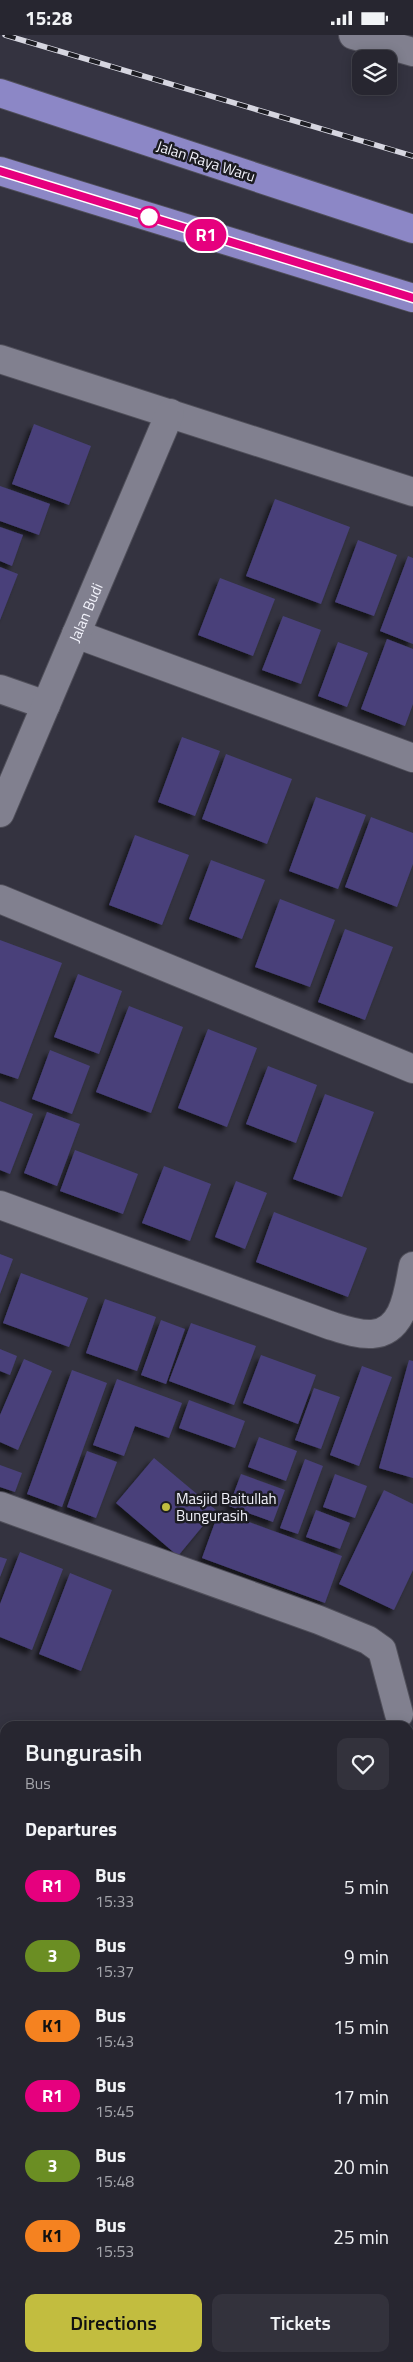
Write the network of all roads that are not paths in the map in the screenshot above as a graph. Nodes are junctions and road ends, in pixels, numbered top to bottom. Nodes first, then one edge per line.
1 (353, 35) edge
2 (413, 52) edge
3 (0, 93) edge
4 (0, 171) edge
5 (413, 229) edge
6 (413, 298) edge
7 (0, 359) edge
8 (170, 413) junction
9 (413, 491) edge
10 (76, 634) junction
11 (0, 689) edge
12 (46, 705) junction
13 (413, 758) edge
14 (0, 813) edge
15 (0, 899) edge
16 (413, 1069) edge
17 (0, 1205) edge
18 (413, 1265) edge
19 (0, 1505) edge
20 (402, 1711) edge

1 - 2 street
3 - 5 highway, Jalan Raya Waru
4 - 6 highway
7 - 8 street
8 - 9 street
8 - 10 street, Jalan Budi
10 - 12 street, Jalan Budi
10 - 13 street
11 - 12 street
12 - 14 street, Jalan Budi
15 - 16 street
17 - 18 street
19 - 20 street

